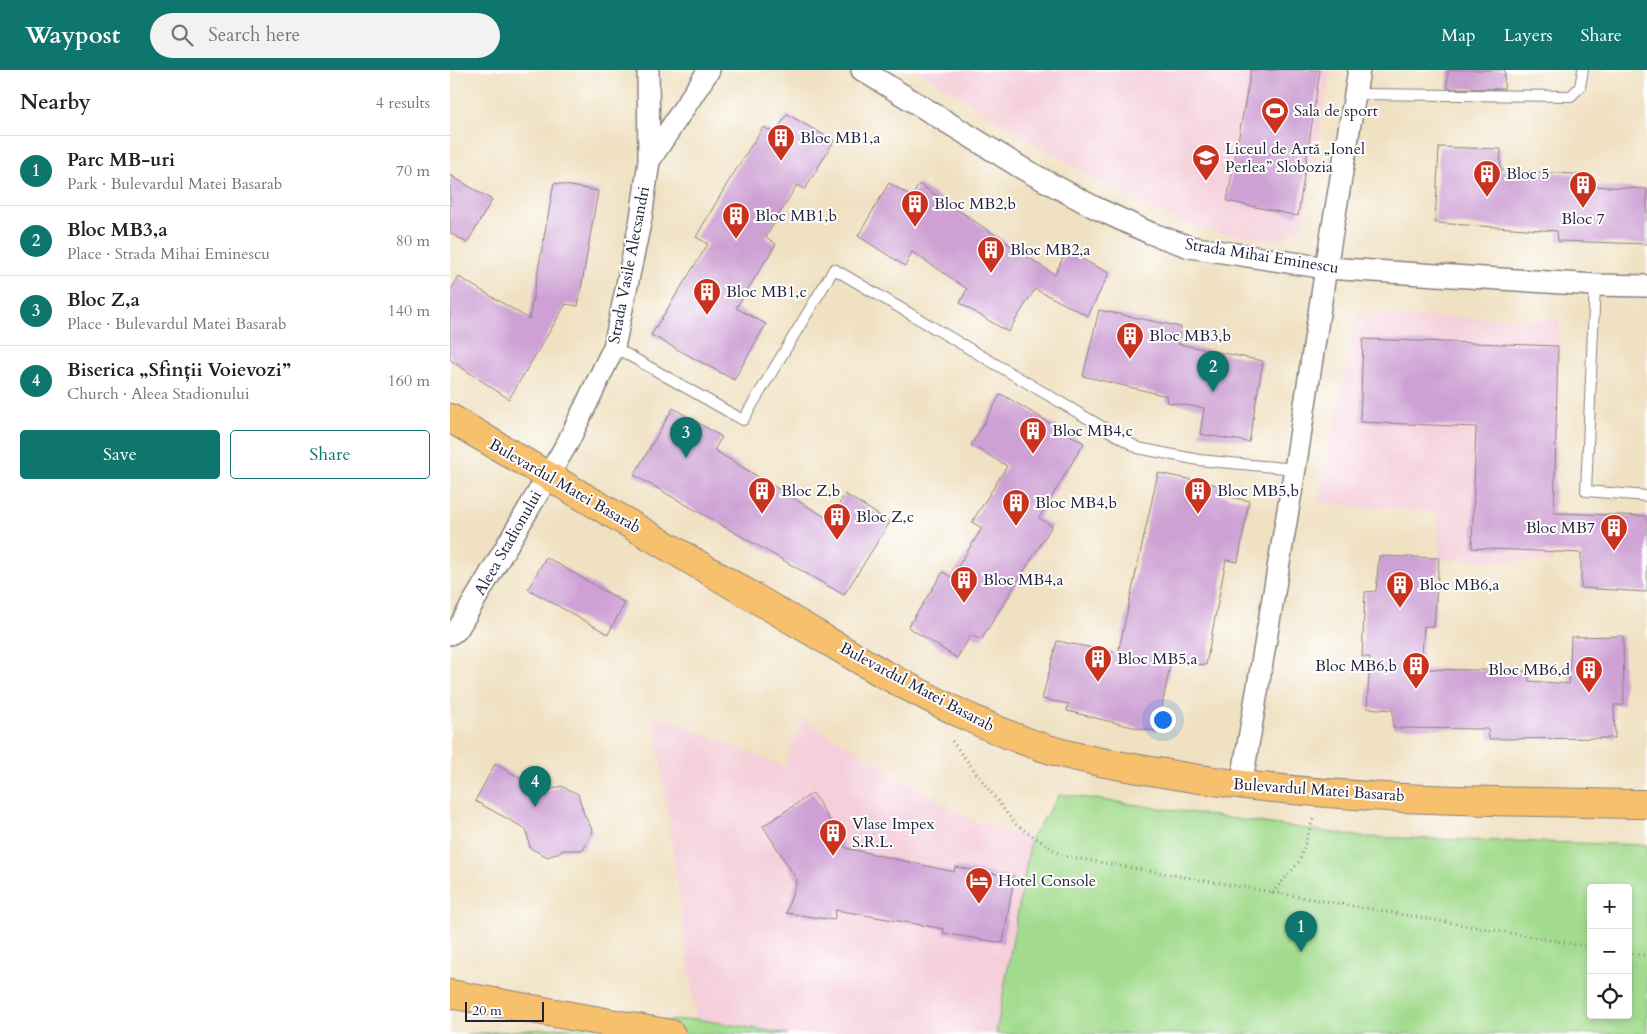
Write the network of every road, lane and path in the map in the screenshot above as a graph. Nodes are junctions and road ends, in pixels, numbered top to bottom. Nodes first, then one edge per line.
1 (648, 70) edge
2 (709, 70) edge
3 (862, 70) edge
4 (1360, 70) edge
5 (1583, 70) edge
6 (1354, 94) junction
7 (649, 161) junction
8 (1326, 268) junction
9 (1595, 285) junction
10 (1647, 286) edge
11 (614, 347) junction
12 (450, 418) edge
13 (1295, 469) junction
14 (548, 475) junction
15 (1647, 496) edge
16 (450, 634) edge
17 (950, 708) junction
18 (1241, 786) junction
19 (1315, 794) junction
20 (1647, 804) edge
21 (1272, 893) junction
22 (1587, 946) edge
23 (1632, 954) edge
24 (1647, 956) edge
25 (450, 994) edge
26 (671, 1034) edge

1 - 7 street, Strada Vasile Alecsandri
2 - 7 street
3 - 8 street, Strada Mihai Eminescu
4 - 6 street
5 - 6 lane
6 - 8 street
7 - 11 street, Strada Vasile Alecsandri
8 - 9 street, Strada Mihai Eminescu
8 - 13 street
9 - 10 street, Strada Mihai Eminescu
9 - 15 lane
11 - 13 lane
11 - 14 street, Strada Vasile Alecsandri
12 - 14 main road, Bulevardul Matei Basarab
13 - 18 street
14 - 16 street, Aleea Stadionului
14 - 17 main road, Bulevardul Matei Basarab
17 - 18 main road, Bulevardul Matei Basarab
17 - 21 path
18 - 19 main road, Bulevardul Matei Basarab
19 - 20 main road, Bulevardul Matei Basarab
19 - 21 path
21 - 22 path
23 - 24 path
25 - 26 main road

